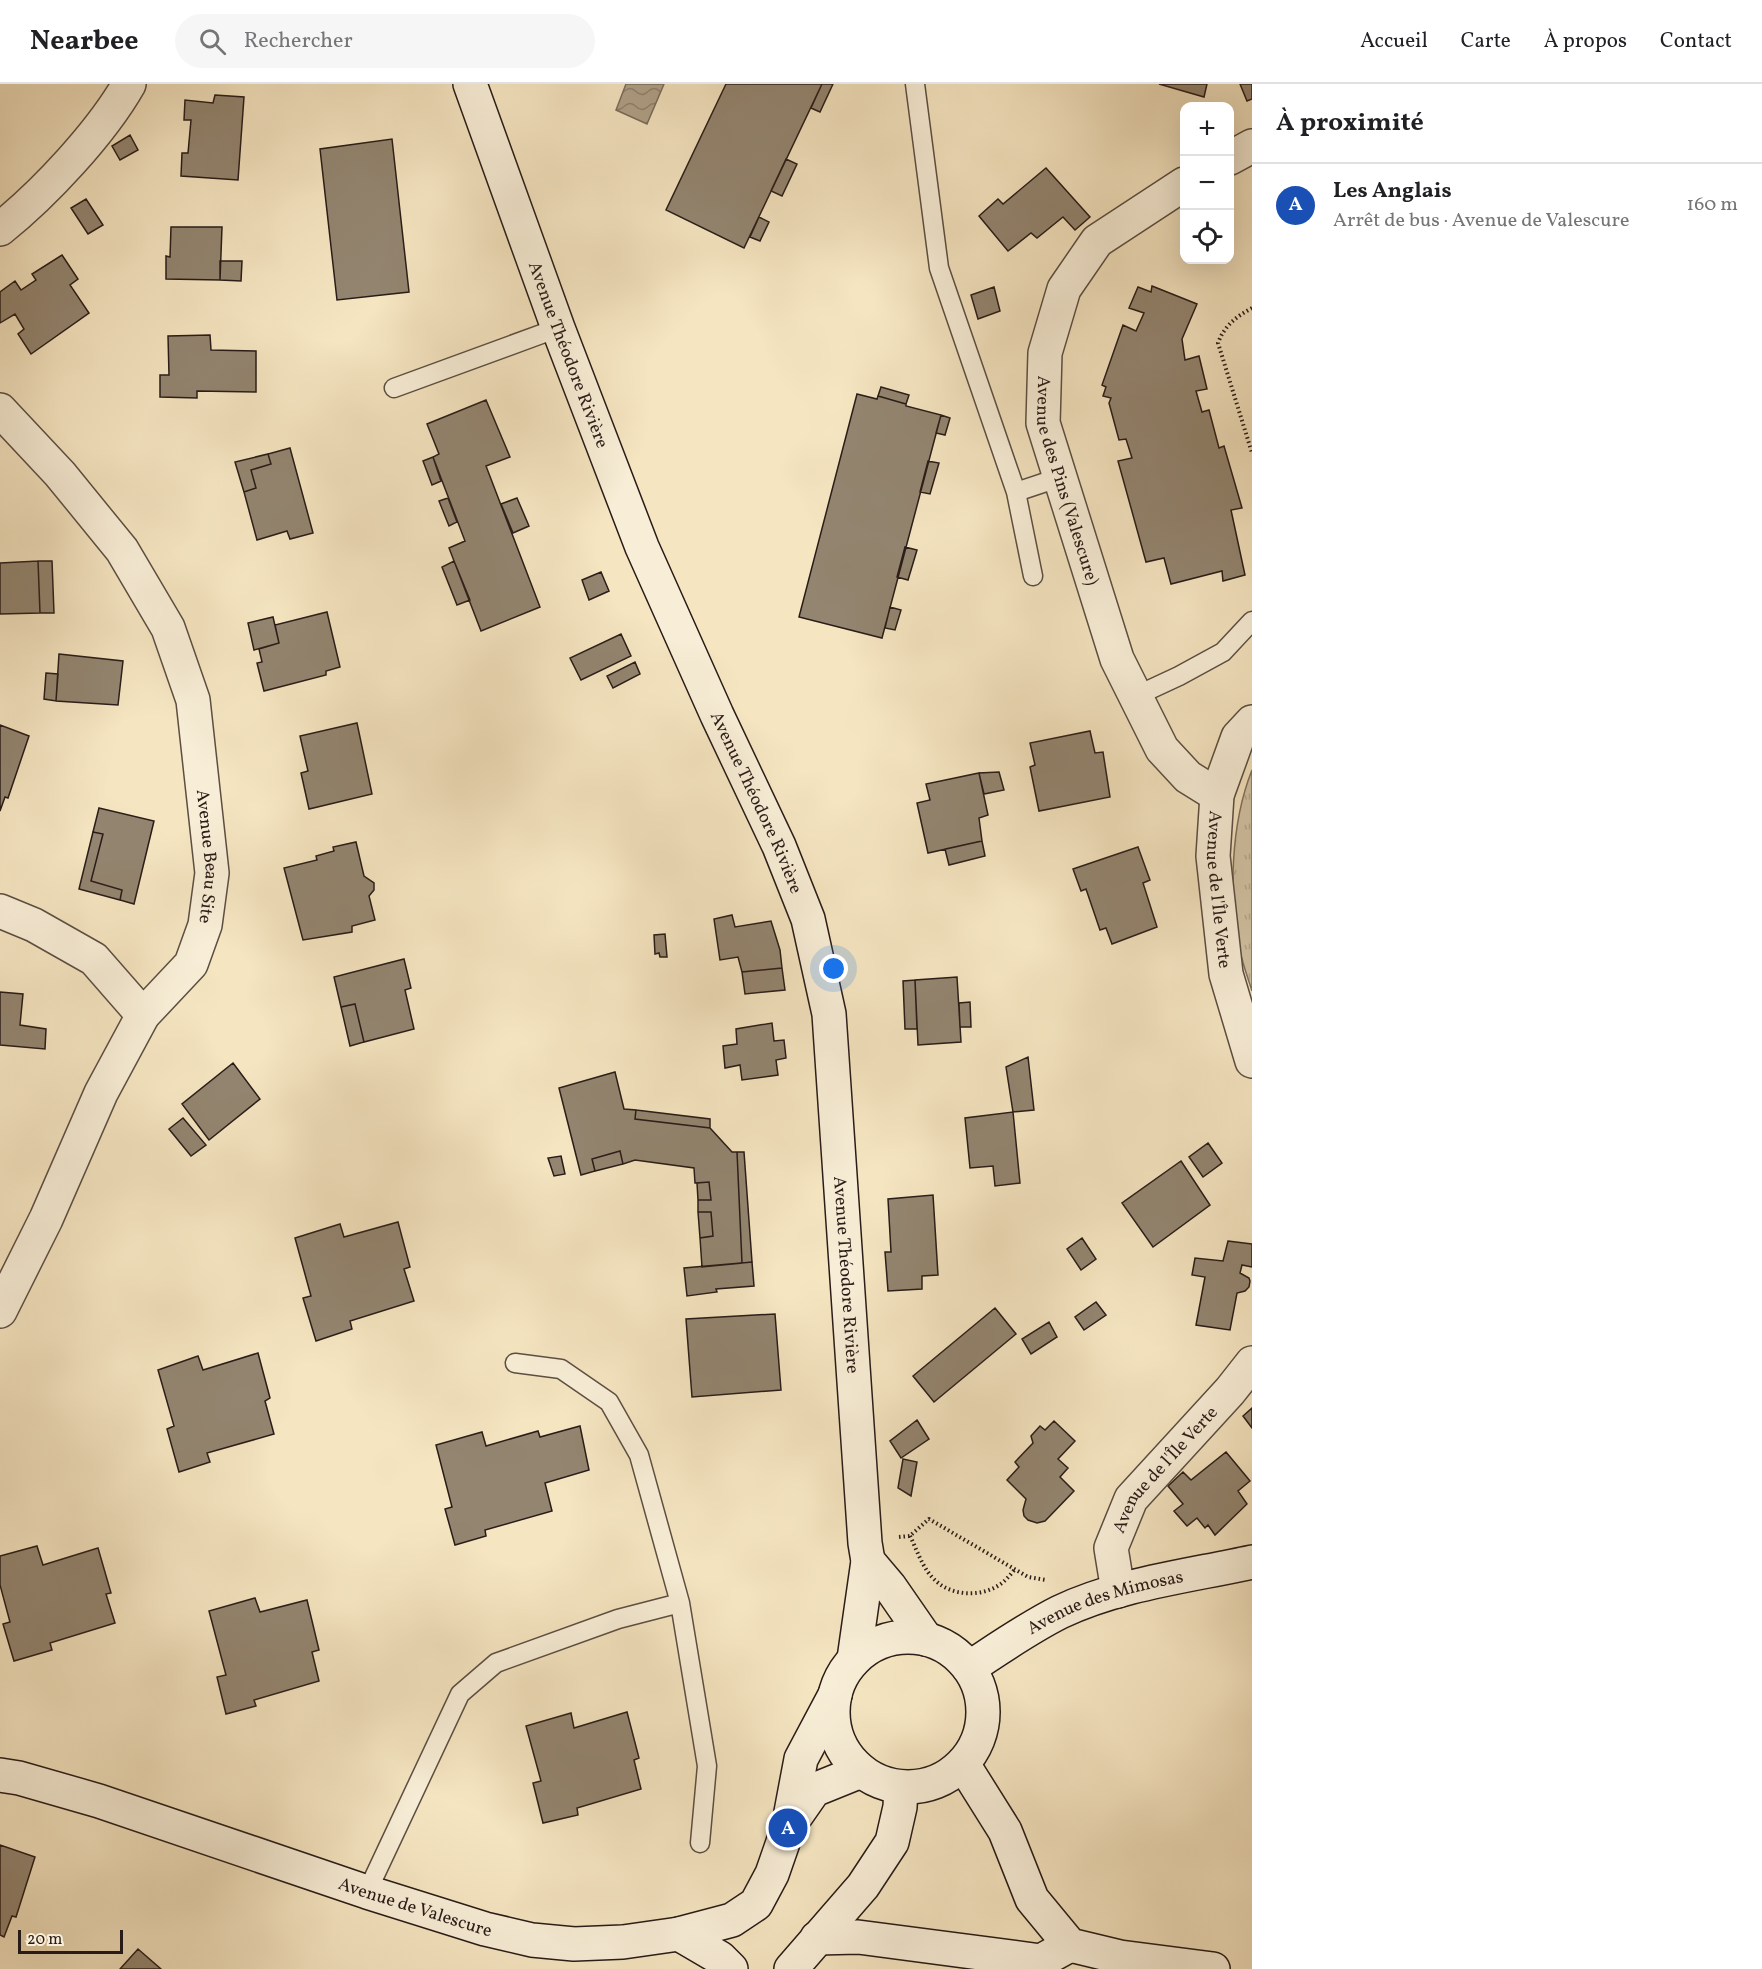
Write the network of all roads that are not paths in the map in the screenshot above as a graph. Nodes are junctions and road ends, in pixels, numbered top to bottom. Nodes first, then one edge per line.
1 (129, 84) edge
2 (470, 84) edge
3 (915, 84) edge
4 (1252, 146) edge
5 (1234, 157) edge
6 (1180, 187) edge
7 (0, 229) edge
8 (558, 328) junction
9 (394, 388) dead end
10 (0, 410) edge
11 (1061, 477) junction
12 (1016, 492) junction
13 (1033, 576) dead end
14 (1252, 621) edge
15 (1136, 696) junction
16 (1252, 722) edge
17 (1217, 795) junction
18 (0, 911) edge
19 (143, 1015) junction
20 (1252, 1061) edge
21 (0, 1311) edge
22 (515, 1363) dead end
23 (1252, 1363) edge
24 (867, 1552) junction
25 (1252, 1562) edge
26 (1118, 1591) junction
27 (680, 1603) junction
28 (926, 1639) junction
29 (854, 1659) junction
30 (969, 1668) junction
31 (835, 1695) junction
32 (963, 1764) junction
33 (861, 1771) junction
34 (0, 1775) edge
35 (901, 1787) junction
36 (788, 1828) junction
37 (700, 1843) dead end
38 (367, 1892) junction
39 (679, 1935) junction
40 (817, 1938) junction
41 (1070, 1945) junction
42 (731, 1969) edge
43 (791, 1969) edge
44 (1213, 1969) edge

1 - 7 main road
2 - 8 main road, Avenue Théodore Rivière
3 - 12 lane
4 - 5 main road
6 - 11 main road, Avenue des Pins (Valescure)
8 - 9 lane
8 - 24 main road, Avenue Théodore Rivière
10 - 19 main road, Avenue Beau Site
11 - 12 lane
11 - 15 main road, Avenue des Pins (Valescure)
12 - 13 lane
14 - 15 lane
15 - 17 main road, Avenue des Pins (Valescure)
16 - 17 main road, Avenue de l'Île Verte
17 - 20 main road, Avenue de l'Île Verte
18 - 19 main road
19 - 21 main road, Avenue Beau Site
22 - 27 lane
23 - 26 main road, Avenue de l'Île Verte
24 - 28 main road
24 - 29 main road, Avenue Théodore Rivière
25 - 26 main road, Avenue des Mimosas
26 - 30 main road, Avenue des Mimosas
27 - 37 lane
27 - 38 lane
28 - 29 main road
28 - 30 main road
29 - 31 main road
30 - 32 main road
31 - 33 main road
31 - 36 main road, Avenue de Valescure
32 - 35 main road
32 - 41 main road
33 - 35 main road
33 - 36 main road, Avenue de Valescure
34 - 38 main road, Avenue de Valescure
35 - 40 main road
36 - 39 main road, Avenue de Valescure
38 - 39 main road, Avenue de Valescure
39 - 42 main road
40 - 41 main road
40 - 43 main road
41 - 44 main road

